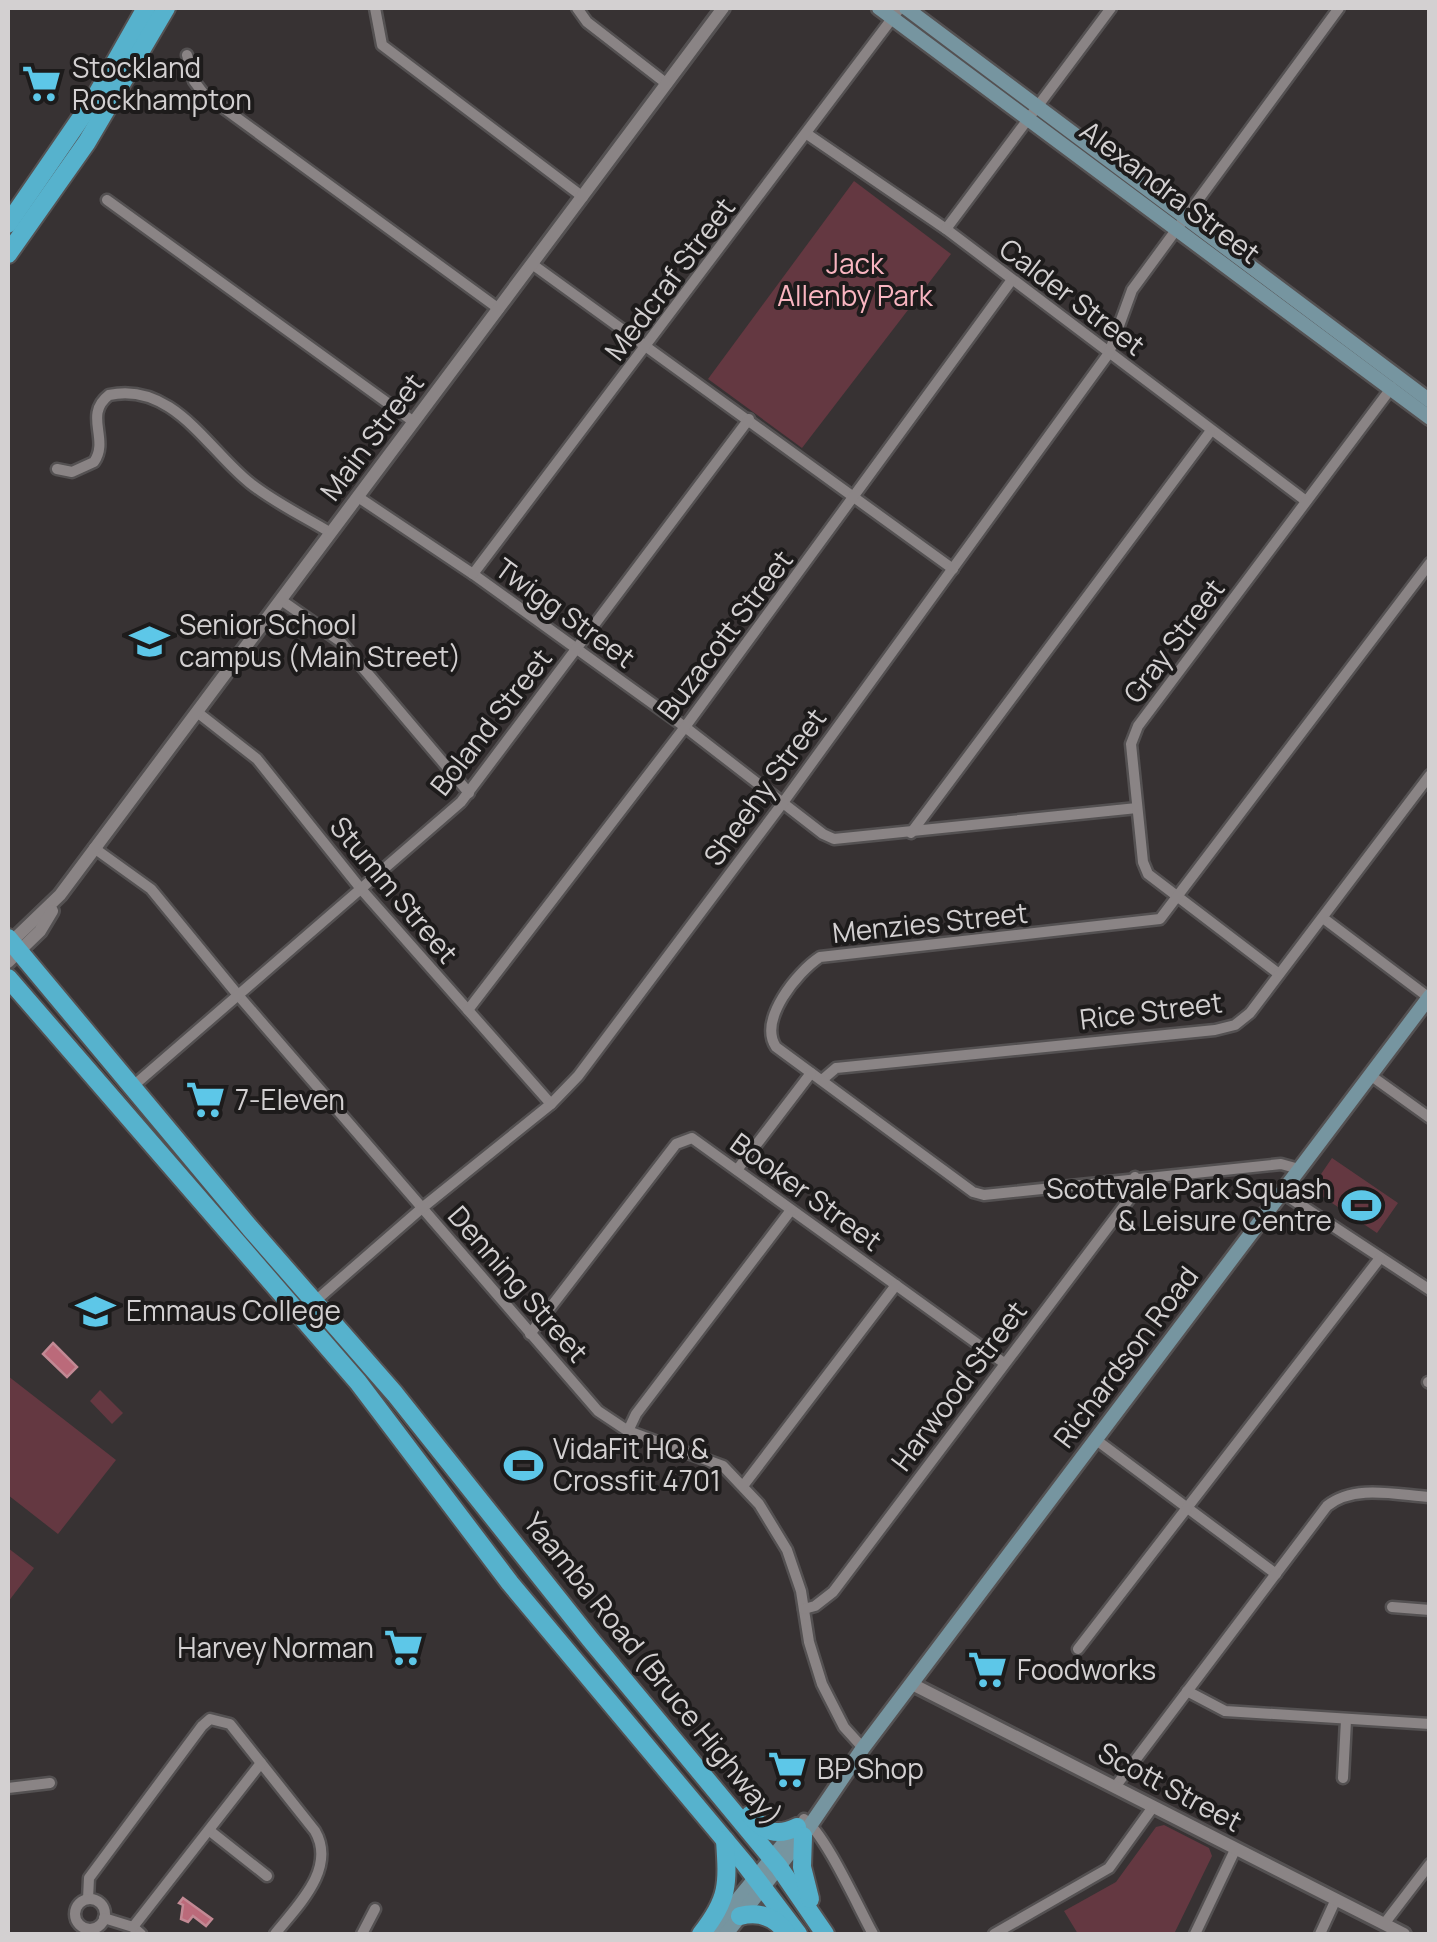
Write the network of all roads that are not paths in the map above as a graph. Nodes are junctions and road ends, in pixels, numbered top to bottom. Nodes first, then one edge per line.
1 (146, 8) edge
2 (166, 8) edge
3 (375, 8) edge
4 (577, 8) edge
5 (723, 8) edge
6 (879, 8) edge
7 (1111, 8) edge
8 (1339, 8) edge
9 (900, 11) edge
10 (188, 55) dead end
11 (668, 84) junction
12 (1034, 112) junction
13 (807, 134) junction
14 (583, 196) junction
15 (106, 200) dead end
16 (1181, 223) junction
17 (8, 224) edge
18 (946, 230) junction
19 (8, 254) edge
20 (532, 264) junction
21 (1011, 281) junction
22 (499, 310) junction
23 (648, 346) junction
24 (1110, 353) junction
25 (1395, 383) junction
26 (1430, 401) edge
27 (1430, 418) edge
28 (748, 419) junction
29 (414, 422) junction
30 (1210, 432) junction
31 (57, 469) dead end
32 (358, 497) junction
33 (855, 498) junction
34 (1306, 501) junction
35 (331, 533) junction
36 (1430, 563) edge
37 (953, 569) junction
38 (473, 574) junction
39 (281, 600) junction
40 (576, 649) junction
41 (197, 712) junction
42 (685, 727) junction
43 (1430, 775) edge
44 (468, 793) junction
45 (782, 804) junction
46 (1137, 808) junction
47 (911, 833) junction
48 (94, 848) junction
49 (360, 890) junction
50 (1178, 897) junction
51 (1323, 918) junction
52 (10, 948) edge
53 (1279, 974) junction
54 (8, 978) edge
55 (238, 995) junction
56 (1429, 996) edge
57 (468, 1010) junction
58 (811, 1073) junction
59 (1370, 1075) junction
60 (822, 1080) junction
61 (132, 1087) junction
62 (551, 1104) junction
63 (1430, 1118) edge
64 (1299, 1169) junction
65 (737, 1170) junction
66 (1135, 1177) junction
67 (1282, 1192) junction
68 (422, 1208) junction
69 (791, 1210) junction
70 (1380, 1258) junction
71 (896, 1285) junction
72 (1430, 1290) edge
73 (316, 1301) junction
74 (300, 1316) junction
75 (530, 1334) junction
76 (1004, 1363) junction
77 (628, 1431) junction
78 (1095, 1439) junction
79 (744, 1486) junction
80 (1430, 1497) edge
81 (1186, 1506) junction
82 (1276, 1574) junction
83 (1392, 1607) dead end
84 (804, 1609) junction
85 (1430, 1610) edge
86 (1078, 1649) dead end
87 (912, 1684) junction
88 (1188, 1691) junction
89 (1346, 1720) junction
90 (1430, 1724) edge
91 (863, 1748) junction
92 (690, 1758) junction
93 (261, 1763) junction
94 (1342, 1778) dead end
95 (50, 1783) dead end
96 (1116, 1787) junction
97 (8, 1788) edge
98 (1153, 1806) junction
99 (804, 1826) junction
100 (210, 1832) junction
101 (725, 1840) junction
102 (1235, 1850) junction
103 (776, 1863) junction
104 (1430, 1864) edge
105 (268, 1876) dead end
106 (760, 1883) junction
107 (1336, 1899) junction
108 (88, 1900) junction
109 (375, 1908) dead end
110 (740, 1916) junction
111 (104, 1918) junction
112 (1384, 1924) junction
113 (822, 1928) edge
114 (77, 1930) edge
115 (137, 1931) edge
116 (274, 1934) edge
117 (362, 1934) edge
118 (701, 1934) edge
119 (708, 1934) edge
120 (726, 1934) edge
121 (787, 1934) edge
122 (798, 1934) edge
123 (873, 1934) edge
124 (994, 1934) edge
125 (1194, 1934) edge
126 (1320, 1934) edge
127 (1404, 1934) edge

1 - 17 highway
2 - 19 highway
3 - 14 street
4 - 11 street
5 - 11 street, Main Street
6 - 9 main road, Alexandra Street
7 - 12 street
8 - 16 street, Sheehy Street
9 - 12 main road, Alexandra Street
9 - 13 street, Medcraf Street
10 - 22 street
11 - 14 street, Main Street
12 - 16 main road, Alexandra Street
12 - 18 street
13 - 18 street, Calder Street
13 - 23 street, Medcraf Street
14 - 20 street, Main Street
15 - 29 street
16 - 24 street, Sheehy Street
16 - 25 main road, Alexandra Street
18 - 21 street, Calder Street
20 - 22 street, Main Street
20 - 23 street
21 - 24 street, Calder Street
21 - 33 street, Buzacott Street
22 - 29 street, Main Street
23 - 28 street
23 - 38 street, Medcraf Street
24 - 30 street, Calder Street
24 - 37 street, Sheehy Street
25 - 26 main road, Alexandra Street
25 - 27 main road, Alexandra Street
25 - 34 street, Gray Street
28 - 33 street
28 - 40 street, Boland Street
29 - 32 street, Main Street
30 - 34 street, Calder Street
30 - 47 street
31 - 35 street
32 - 35 street, Main Street
32 - 38 street, Twigg Street
33 - 37 street
33 - 42 street, Buzacott Street
34 - 46 street, Gray Street
35 - 39 street, Main Street
36 - 50 street, Menzies Street
37 - 45 street, Sheehy Street
38 - 40 street, Twigg Street
39 - 41 street, Main Street
39 - 44 street
40 - 42 street, Twigg Street
40 - 44 street, Boland Street
41 - 48 street, Main Street
41 - 49 street, Stumm Street
42 - 45 street, Twigg Street
42 - 57 street, Buzacott Street
43 - 51 street, Rice Street
44 - 49 street, Boland Street
45 - 47 street, Twigg Street
45 - 62 street, Sheehy Street
46 - 47 street, Twigg Street
46 - 50 street, Gray Street
48 - 52 street, Main Street
48 - 55 street, Denning Street
49 - 55 street, Boland Street
49 - 57 street, Stumm Street
50 - 53 street, Gray Street
50 - 58 street, Menzies Street
51 - 53 street, Rice Street
51 - 56 street
52 - 61 highway, Yaamba Road (Bruce Highway)
53 - 60 street, Rice Street
54 - 74 highway, Yaamba Road (Bruce Highway)
55 - 61 street, Boland Street
55 - 68 street, Denning Street
56 - 59 main road, Richardson Road
57 - 62 street, Stumm Street
58 - 60 street, Menzies Street
58 - 65 street
59 - 63 street
59 - 64 main road, Richardson Road
60 - 66 street, Menzies Street
61 - 73 highway, Yaamba Road (Bruce Highway)
62 - 68 street, Sheehy Street
64 - 66 street, Menzies Street
64 - 67 main road, Richardson Road
65 - 69 street, Booker Street
65 - 75 street, Booker Street
66 - 76 street, Harwood Street
67 - 70 street
67 - 78 main road, Richardson Road
68 - 73 street, Sheehy Street
68 - 75 street, Denning Street
69 - 71 street, Booker Street
69 - 77 street
70 - 72 street
70 - 81 street
71 - 76 street, Booker Street
71 - 79 street
73 - 74 street, Sheehy Street
73 - 92 highway, Yaamba Road (Bruce Highway)
74 - 101 highway, Yaamba Road (Bruce Highway)
75 - 77 street, Denning Street
76 - 84 street, Harwood Street
77 - 79 street, Denning Street
78 - 81 street
78 - 87 main road, Richardson Road
79 - 84 street, Denning Street
80 - 82 street
81 - 82 street
81 - 86 street
82 - 88 street
83 - 85 street
84 - 91 street, Denning Street
87 - 91 main road, Richardson Road
87 - 96 street, Scott Street
88 - 89 street
88 - 96 street
89 - 90 street
89 - 94 street
91 - 99 main road, Richardson Road
92 - 99 highway
92 - 103 highway, Yaamba Road (Bruce Highway)
93 - 100 street
93 - 108 street
93 - 116 street
95 - 97 street
96 - 98 street, Scott Street
98 - 102 street, Scott Street
98 - 124 street
99 - 103 main road, Richardson Road
99 - 113 highway
99 - 123 street
100 - 105 street
100 - 115 street
101 - 106 highway, Yaamba Road (Bruce Highway)
101 - 118 highway
102 - 107 street, Scott Street
102 - 125 street
103 - 106 main road, Richardson Road
103 - 113 highway, Yaamba Road (Bruce Highway)
104 - 112 street
106 - 110 main road, Richardson Road
106 - 119 main road, Richardson Road
106 - 122 highway, Yaamba Road (Bruce Highway)
107 - 112 street, Scott Street
107 - 126 street
108 - 111 street
108 - 114 street
109 - 117 street
110 - 120 main road, Richardson Road
110 - 121 highway
111 - 114 street
111 - 115 street
112 - 127 street, Scott Street

